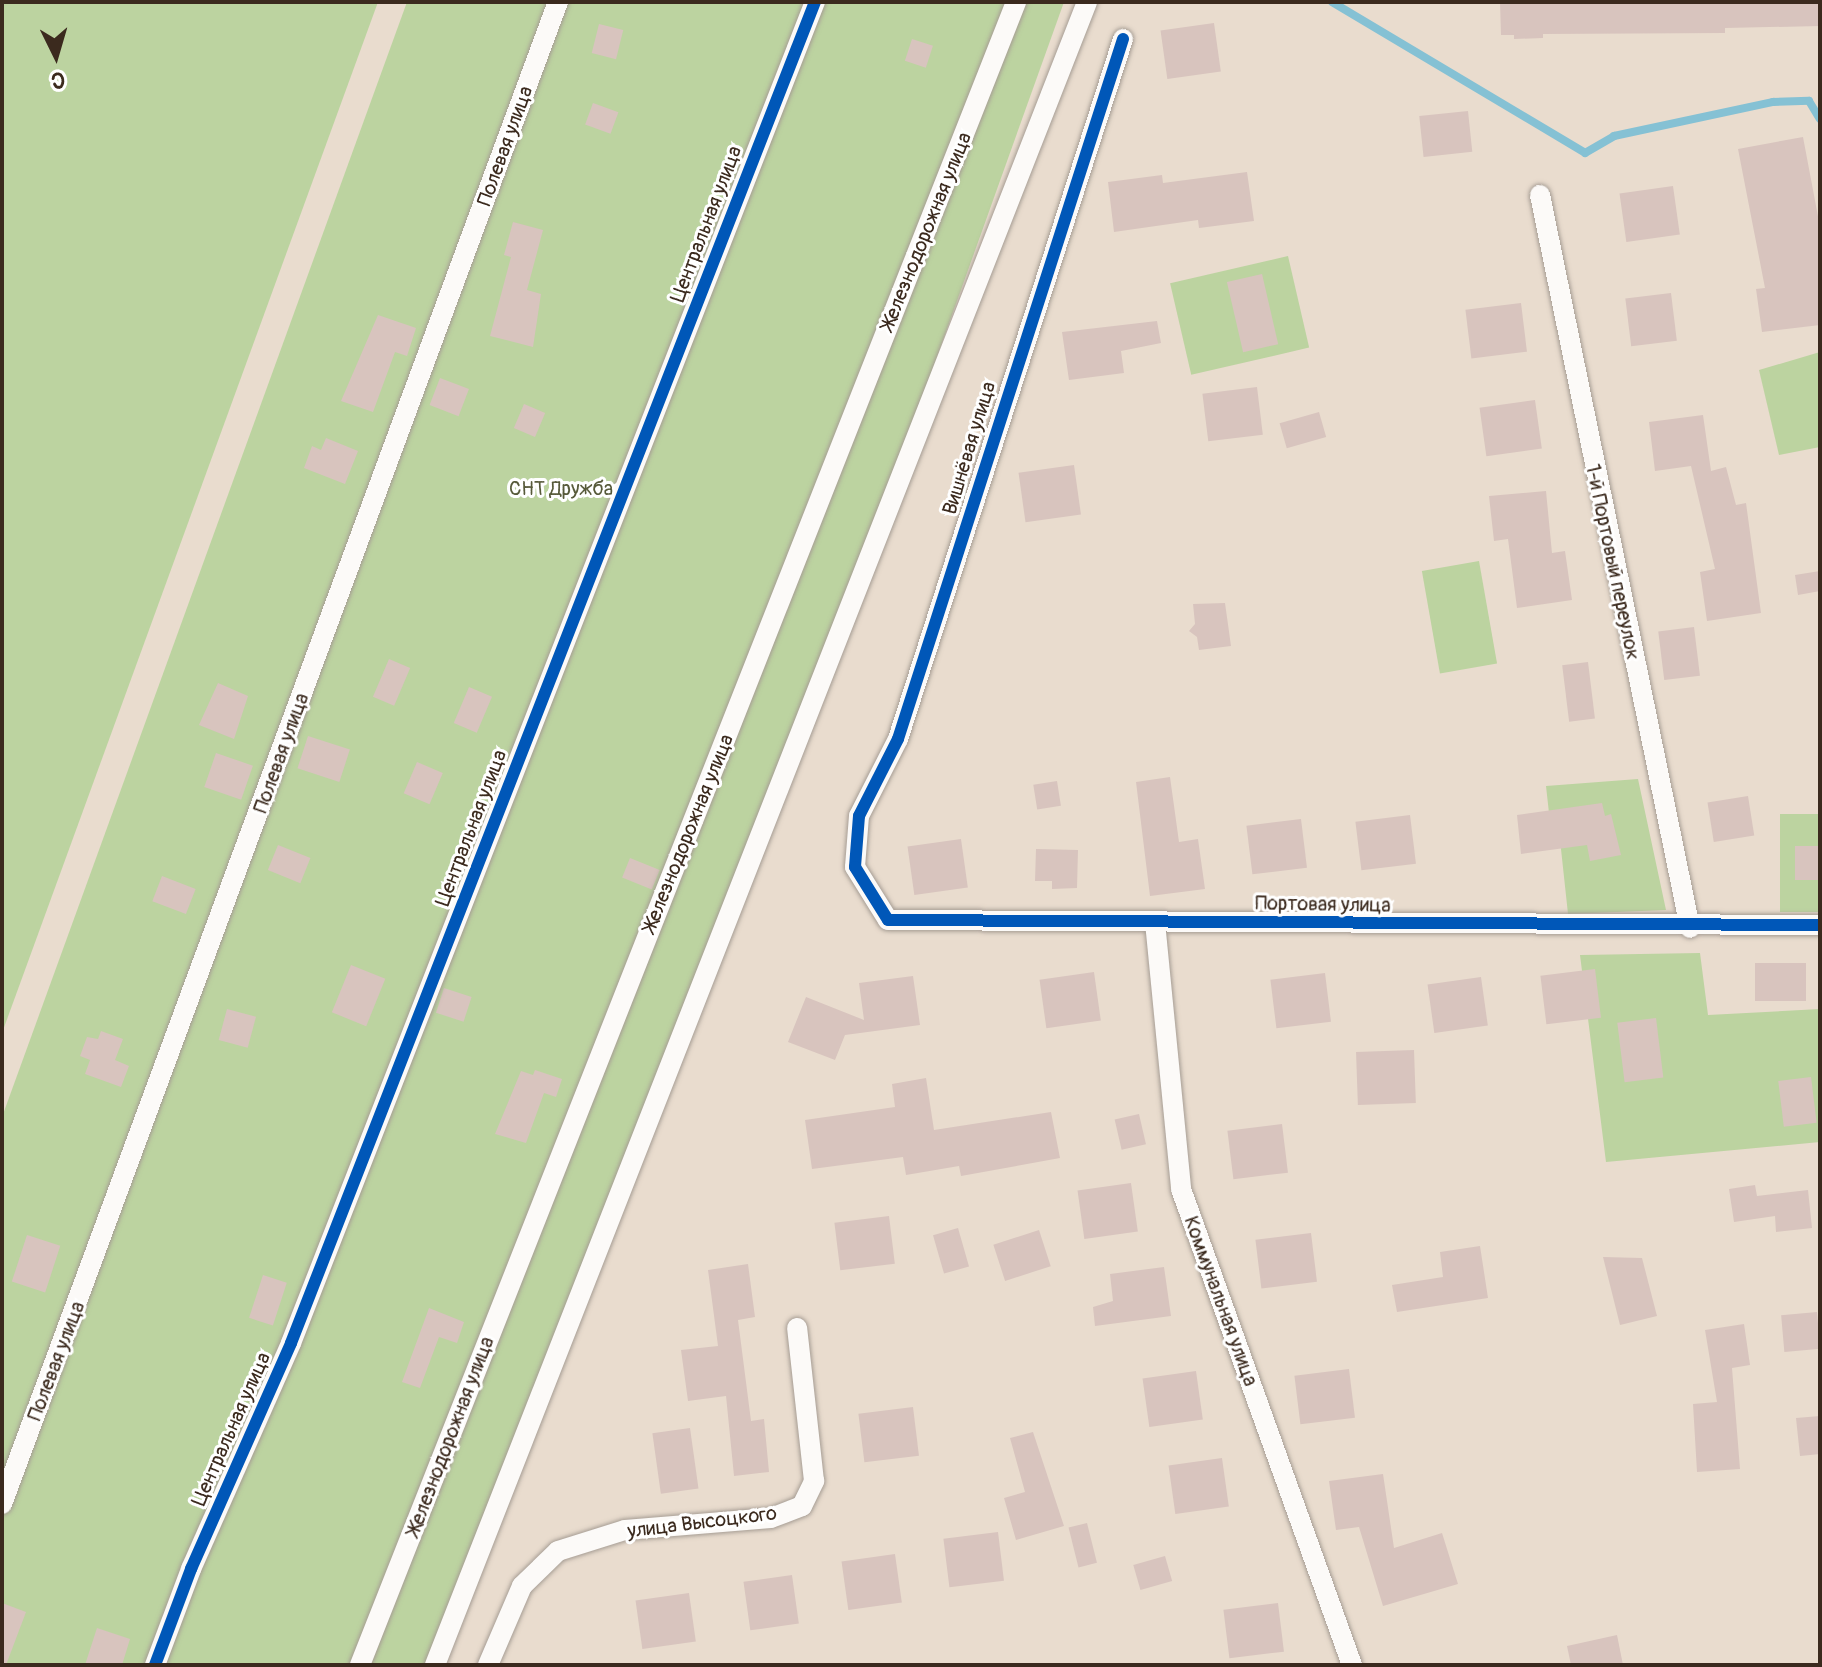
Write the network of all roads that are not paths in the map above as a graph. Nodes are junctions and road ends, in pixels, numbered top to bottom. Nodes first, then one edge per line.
1 (558, 2) edge
2 (815, 2) edge
3 (1016, 2) edge
4 (1087, 2) edge
5 (1123, 39) dead end
6 (1540, 195) dead end
7 (855, 867) joint
8 (1155, 922) junction
9 (1820, 925) edge
10 (1690, 928) junction
11 (797, 1328) dead end
12 (2, 1504) edge
13 (155, 1665) edge
14 (360, 1665) edge
15 (435, 1665) edge
16 (488, 1665) edge
17 (1352, 1665) edge

1 - 12 street, Полевая улица
2 - 13 street, Центральная улица
3 - 14 street, Железнодорожная улица
4 - 15 street
5 - 7 street, Вишнёвая улица
6 - 10 street, 1-й Портовый переулок
7 - 8 street, Портовая улица
8 - 10 street, Портовая улица
8 - 17 street, Коммунальная улица
9 - 10 street, Портовая улица
11 - 16 street, улица Высоцкого

